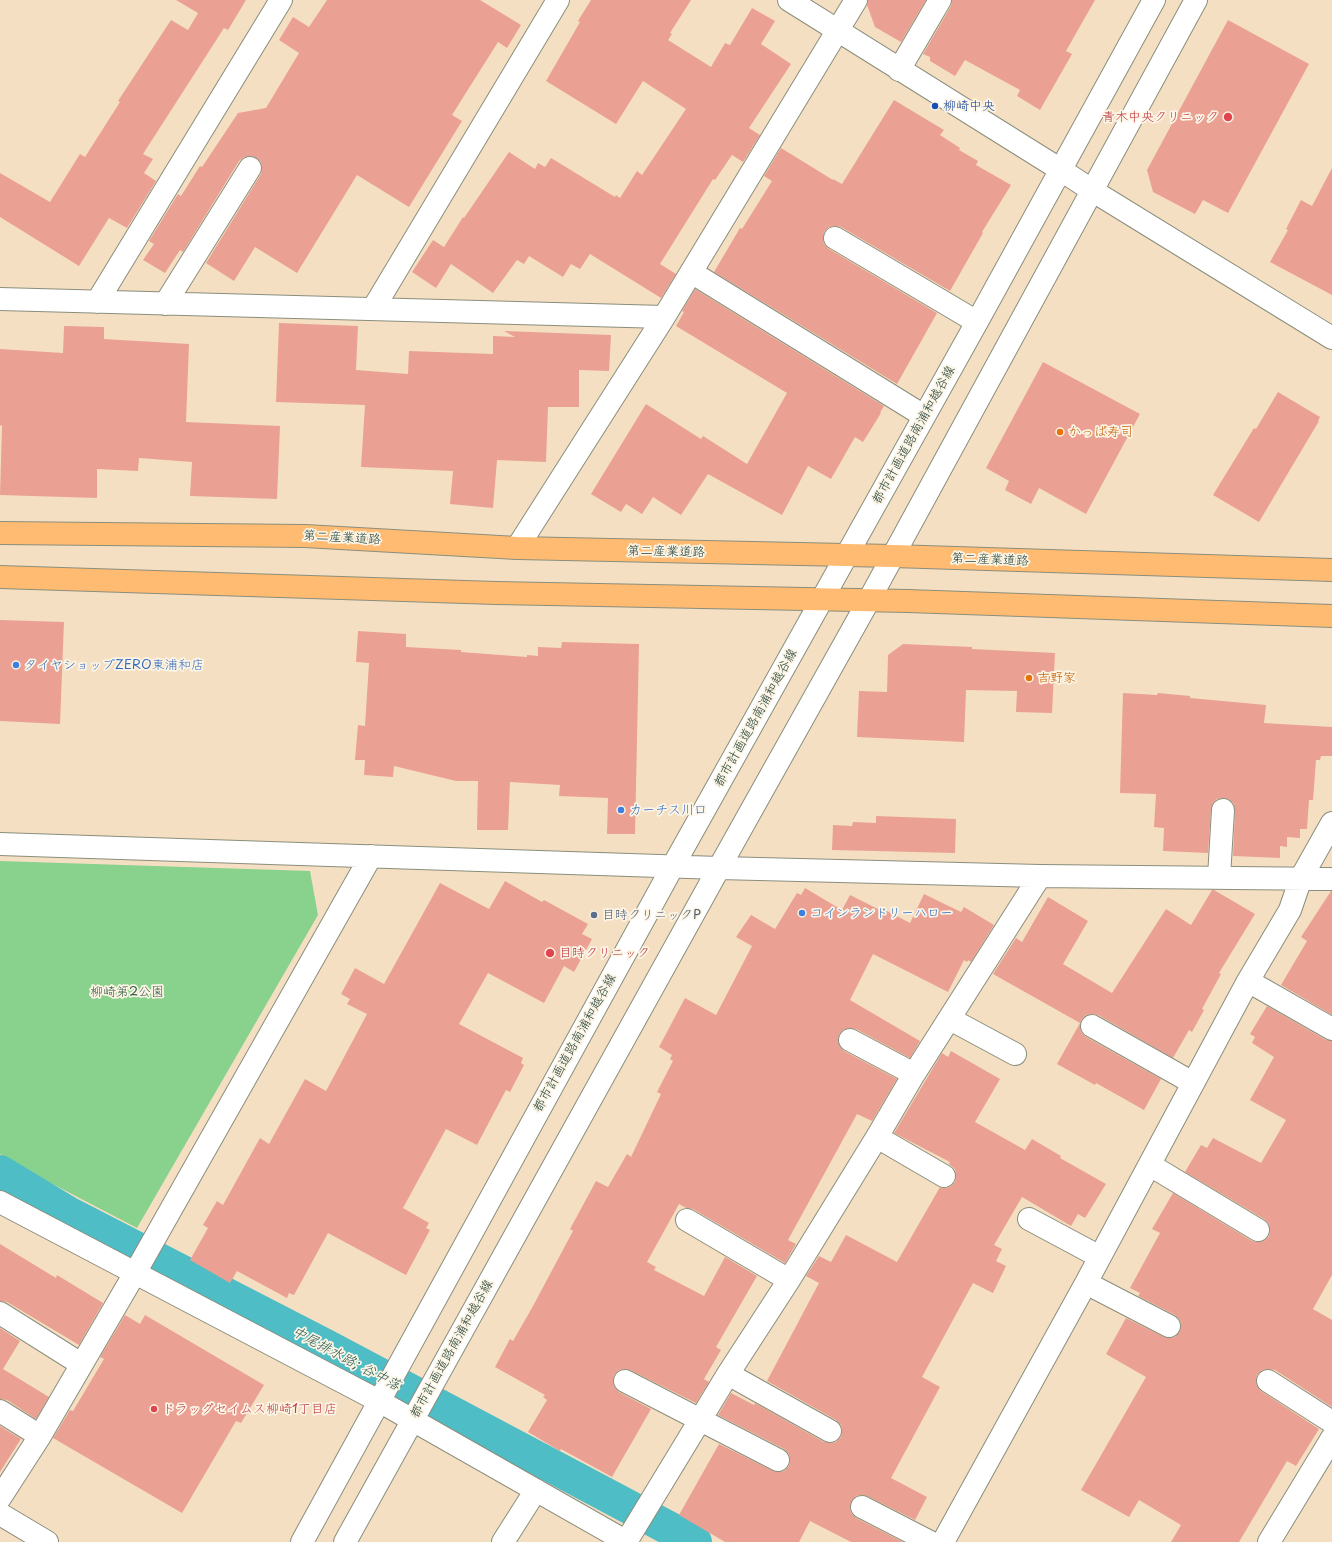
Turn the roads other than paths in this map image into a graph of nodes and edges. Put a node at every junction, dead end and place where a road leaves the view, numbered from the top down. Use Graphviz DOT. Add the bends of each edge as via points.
graph roads {
  1 [pos="281,0"];
  2 [pos="558,0"];
  3 [pos="789,0"];
  4 [pos="856,0"];
  5 [pos="940,0"];
  6 [pos="1154,0"];
  7 [pos="1196,0"];
  8 [pos="838,31"];
  9 [pos="899,70"];
  10 [pos="250,168"];
  11 [pos="1061,170"];
  12 [pos="1093,191"];
  13 [pos="835,238"];
  14 [pos="691,272"];
  15 [pos="0,299"];
  16 [pos="97,302"];
  17 [pos="165,304"];
  18 [pos="373,310"];
  19 [pos="664,317"];
  20 [pos="977,322"];
  21 [pos="1332,338"];
  22 [pos="924,416"];
  23 [pos="0,533"];
  24 [pos="517,548"];
  25 [pos="846,555"];
  26 [pos="893,556"];
  27 [pos="1332,570"];
  28 [pos="0,577"];
  29 [pos="822,599"];
  30 [pos="869,600"];
  31 [pos="1332,616"];
  32 [pos="1222,810"];
  33 [pos="1332,823"];
  34 [pos="0,844"];
  35 [pos="371,856"];
  36 [pos="673,866"];
  37 [pos="719,868"];
  38 [pos="1040,876"];
  39 [pos="1219,877"];
  40 [pos="1301,878"];
  41 [pos="1332,879"];
  42 [pos="1248,981"];
  43 [pos="950,1018"];
  44 [pos="1092,1026"];
  45 [pos="1332,1029"];
  46 [pos="850,1040"];
  47 [pos="1015,1054"];
  48 [pos="914,1074"];
  49 [pos="1193,1083"];
  50 [pos="877,1137"];
  51 [pos="1150,1165"];
  52 [pos="944,1176"];
  53 [pos="0,1202"];
  54 [pos="1029,1219"];
  55 [pos="687,1220"];
  56 [pos="1258,1230"];
  57 [pos="1100,1257"];
  58 [pos="139,1265"];
  59 [pos="789,1280"];
  60 [pos="1086,1283"];
  61 [pos="0,1314"];
  62 [pos="1169,1326"];
  63 [pos="81,1364"];
  64 [pos="728,1374"];
  65 [pos="1268,1381"];
  66 [pos="625,1382"];
  67 [pos="382,1397"];
  68 [pos="0,1411"];
  69 [pos="415,1415"];
  70 [pos="700,1420"];
  71 [pos="1332,1422"];
  72 [pos="830,1431"];
  73 [pos="40,1436"];
  74 [pos="1332,1438"];
  75 [pos="778,1460"];
  76 [pos="536,1490"];
  77 [pos="0,1498"];
  78 [pos="862,1507"];
  79 [pos="0,1514"];
  80 [pos="629,1538"];
  81 [pos="47,1542"];
  82 [pos="302,1542"];
  83 [pos="345,1542"];
  84 [pos="503,1542"];
  85 [pos="930,1542"];
  86 [pos="942,1542"];
  87 [pos="1269,1542"];
  1 -- 16 [label="street"];
  2 -- 18 [label="street"];
  3 -- 8 [label="street"];
  4 -- 8 [label="street"];
  5 -- 9 [label="street"];
  6 -- 11 [label="street, 都市計画道路南浦和越谷線"];
  7 -- 12 [label="street, 都市計画道路南浦和越谷線"];
  8 -- 9 [label="street"];
  8 -- 14 [label="street"];
  9 -- 11 [label="street"];
  10 -- 17 [label="street"];
  11 -- 12 [label="street"];
  11 -- 20 [label="street, 都市計画道路南浦和越谷線"];
  12 -- 21 [label="street"];
  12 -- 26 [label="street, 都市計画道路南浦和越谷線"];
  13 -- 20 [label="street"];
  14 -- 19 [label="street"];
  14 -- 22 [label="street"];
  15 -- 16 [label="street"];
  16 -- 17 [label="street"];
  17 -- 18 [label="street"];
  18 -- 19 [label="street"];
  19 -- 24 [label="street"];
  20 -- 22 [label="street, 都市計画道路南浦和越谷線"];
  22 -- 25 [label="street, 都市計画道路南浦和越谷線"];
  23 -- 24 [label="main road, 第二産業道路" via="305,536"];
  24 -- 25 [label="main road, 第二産業道路"];
  25 -- 26 [label="main road, 第二産業道路"];
  25 -- 29 [label="street, 都市計画道路南浦和越谷線"];
  26 -- 27 [label="main road, 第二産業道路"];
  26 -- 30 [label="street, 都市計画道路南浦和越谷線"];
  28 -- 29 [label="main road"];
  29 -- 30 [label="main road"];
  29 -- 36 [label="street, 都市計画道路南浦和越谷線"];
  30 -- 31 [label="main road"];
  30 -- 37 [label="street, 都市計画道路南浦和越谷線"];
  32 -- 39 [label="street"];
  33 -- 40 [label="street"];
  34 -- 35 [label="street"];
  35 -- 36 [label="street"];
  35 -- 58 [label="street"];
  36 -- 37 [label="street"];
  36 -- 67 [label="street, 都市計画道路南浦和越谷線"];
  37 -- 38 [label="street"];
  37 -- 69 [label="street, 都市計画道路南浦和越谷線"];
  38 -- 39 [label="street"];
  38 -- 43 [label="street"];
  39 -- 40 [label="street"];
  40 -- 41 [label="street"];
  40 -- 42 [label="street" via="1290,910"];
  42 -- 45 [label="street"];
  42 -- 49 [label="street"];
  43 -- 47 [label="street"];
  43 -- 48 [label="street"];
  44 -- 49 [label="street"];
  46 -- 48 [label="street"];
  48 -- 50 [label="street"];
  49 -- 51 [label="street"];
  50 -- 52 [label="street"];
  50 -- 59 [label="street"];
  51 -- 56 [label="street"];
  51 -- 57 [label="street"];
  53 -- 58 [label="street"];
  54 -- 57 [label="street"];
  55 -- 59 [label="street"];
  57 -- 60 [label="street"];
  58 -- 63 [label="street"];
  58 -- 67 [label="street"];
  59 -- 64 [label="street"];
  60 -- 62 [label="street"];
  60 -- 86 [label="street"];
  61 -- 63 [label="street"];
  63 -- 73 [label="street"];
  64 -- 70 [label="street"];
  64 -- 72 [label="street"];
  65 -- 71 [label="street"];
  66 -- 70 [label="street"];
  67 -- 69 [label="street"];
  67 -- 82 [label="street, 都市計画道路南浦和越谷線"];
  68 -- 73 [label="street"];
  69 -- 76 [label="street"];
  69 -- 83 [label="street, 都市計画道路南浦和越谷線"];
  70 -- 75 [label="street"];
  70 -- 80 [label="street"];
  73 -- 77 [label="street"];
  74 -- 87 [label="street"];
  76 -- 80 [label="street"];
  76 -- 84 [label="street"];
  78 -- 85 [label="street"];
  79 -- 81 [label="street"];
}
